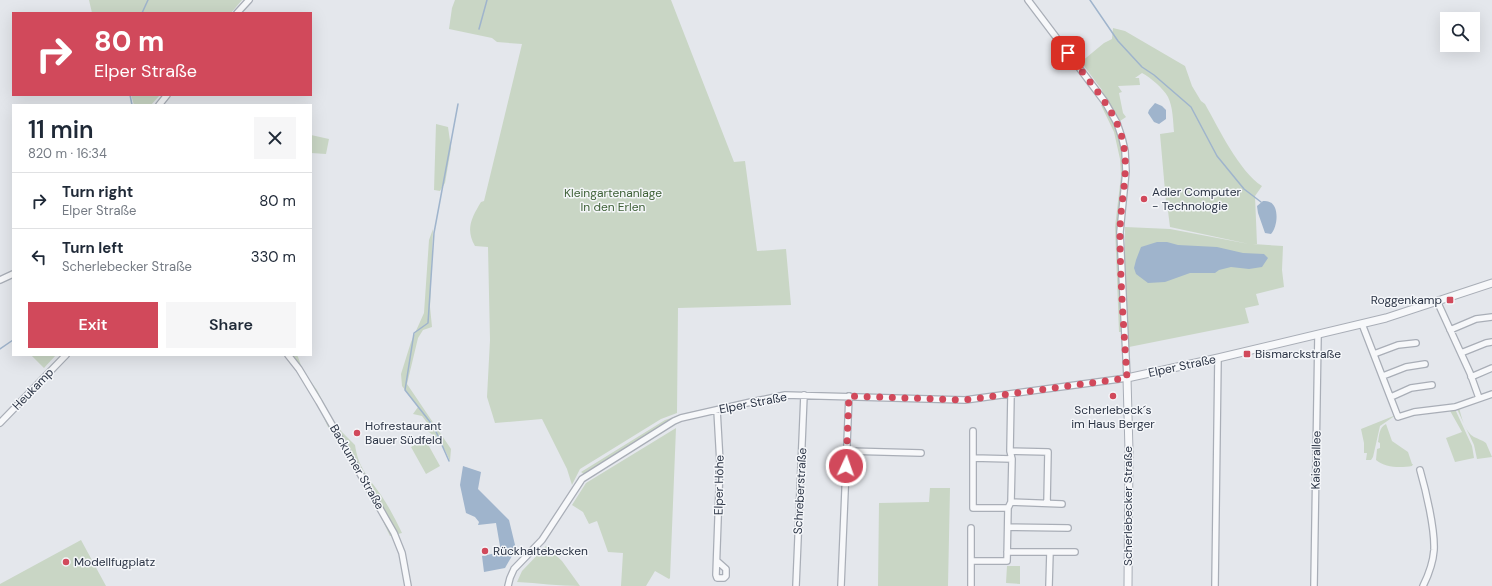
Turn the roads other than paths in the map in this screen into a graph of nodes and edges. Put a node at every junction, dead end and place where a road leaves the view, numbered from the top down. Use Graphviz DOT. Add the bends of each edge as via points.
graph roads {
  1 [pos="250,0"];
  2 [pos="1028,0"];
  3 [pos="238,12"];
  4 [pos="166,96"];
  5 [pos="160,104"];
  6 [pos="12,274"];
  7 [pos="0,280"];
  8 [pos="1492,283"];
  9 [pos="1437,301"];
  10 [pos="1492,317"];
  11 [pos="1362,324"];
  12 [pos="1450,330"];
  13 [pos="1318,335"];
  14 [pos="1492,342"];
  15 [pos="1416,343"];
  16 [pos="1461,353"];
  17 [pos="1374,354"];
  18 [pos="65,356"];
  19 [pos="289,356"];
  20 [pos="1218,358"];
  21 [pos="1425,364"];
  22 [pos="1492,368"];
  23 [pos="1383,376"];
  24 [pos="1471,377"];
  25 [pos="1127,378"];
  26 [pos="1432,385"];
  27 [pos="1011,394"];
  28 [pos="1492,394"];
  29 [pos="804,395"];
  30 [pos="849,396"];
  31 [pos="1391,397"];
  32 [pos="1479,398"];
  33 [pos="716,410"];
  34 [pos="0,423"];
  35 [pos="973,431"];
  36 [pos="847,451"];
  37 [pos="1010,451"];
  38 [pos="921,453"];
  39 [pos="973,458"];
  40 [pos="1012,459"];
  41 [pos="1420,470"];
  42 [pos="1011,502"];
  43 [pos="1046,503"];
  44 [pos="1062,504"];
  45 [pos="1008,508"];
  46 [pos="1008,527"];
  47 [pos="971,528"];
  48 [pos="1068,528"];
  49 [pos="1007,552"];
  50 [pos="1050,552"];
  51 [pos="1075,552"];
  52 [pos="716,561"];
  53 [pos="971,561"];
  54 [pos="408,586"];
  55 [pos="508,586"];
  56 [pos="796,586"];
  57 [pos="841,586"];
  58 [pos="971,586"];
  59 [pos="1049,586"];
  60 [pos="1128,586"];
  61 [pos="1215,586"];
  62 [pos="1314,586"];
  63 [pos="1423,586"];
  1 -- 3 [label="street"];
  2 -- 25 [label="street, Scherlebecker Straße" via="1105,102 1122,138 1126,171 1120,232"];
  4 -- 5 [label="street"];
  6 -- 7 [label="street"];
  8 -- 9 [label="street, Elper Straße"];
  9 -- 11 [label="street, Elper Straße"];
  9 -- 12 [label="street"];
  10 -- 12 [label="street" via="1476,319"];
  11 -- 13 [label="street, Elper Straße"];
  11 -- 17 [label="street"];
  12 -- 16 [label="street"];
  13 -- 20 [label="street, Elper Straße"];
  13 -- 62 [label="street, Kaiserallee"];
  14 -- 16 [label="street"];
  15 -- 17 [label="street" via="1398,345"];
  16 -- 24 [label="street"];
  17 -- 23 [label="street"];
  18 -- 34 [label="street, Heukamp"];
  19 -- 54 [label="street, Backumer Straße" via="323,409 394,533 402,553"];
  20 -- 25 [label="street, Elper Straße"];
  20 -- 61 [label="street"];
  21 -- 23 [label="street" via="1406,367"];
  22 -- 24 [label="street"];
  23 -- 31 [label="street"];
  24 -- 32 [label="street"];
  25 -- 27 [label="street, Elper Straße"];
  25 -- 60 [label="street, Scherlebecker Straße"];
  26 -- 31 [label="street" via="1411,388"];
  27 -- 30 [label="street, Elper Straße" via="965,400"];
  27 -- 37 [label="street"];
  28 -- 32 [label="street"];
  29 -- 30 [label="street, Elper Straße"];
  29 -- 33 [label="street, Elper Straße" via="784,395"];
  29 -- 56 [label="street, Schreberstraße"];
  30 -- 36 [label="street"];
  31 -- 32 [label="street" via="1398,417 1414,412 1455,407"];
  33 -- 52 [label="street, Elper Höhe" via="720,463"];
  33 -- 55 [label="street, Elper Straße" via="674,421 582,479 542,540 514,569"];
  35 -- 39 [label="street"];
  36 -- 38 [label="street"];
  36 -- 57 [label="street"];
  37 -- 40 [label="street"];
  37 -- 43 [label="street" via="1048,452"];
  39 -- 40 [label="street"];
  39 -- 45 [label="street" via="973,508"];
  40 -- 42 [label="street"];
  41 -- 63 [label="street" via="1434,549 1430,571"];
  42 -- 43 [label="street"];
  42 -- 45 [label="street"];
  43 -- 44 [label="street"];
  45 -- 46 [label="street"];
  46 -- 48 [label="street"];
  46 -- 49 [label="street"];
  47 -- 53 [label="street"];
  49 -- 50 [label="street"];
  49 -- 53 [label="street" via="1007,561"];
  50 -- 51 [label="street"];
  50 -- 59 [label="street"];
  53 -- 58 [label="street"];
}
